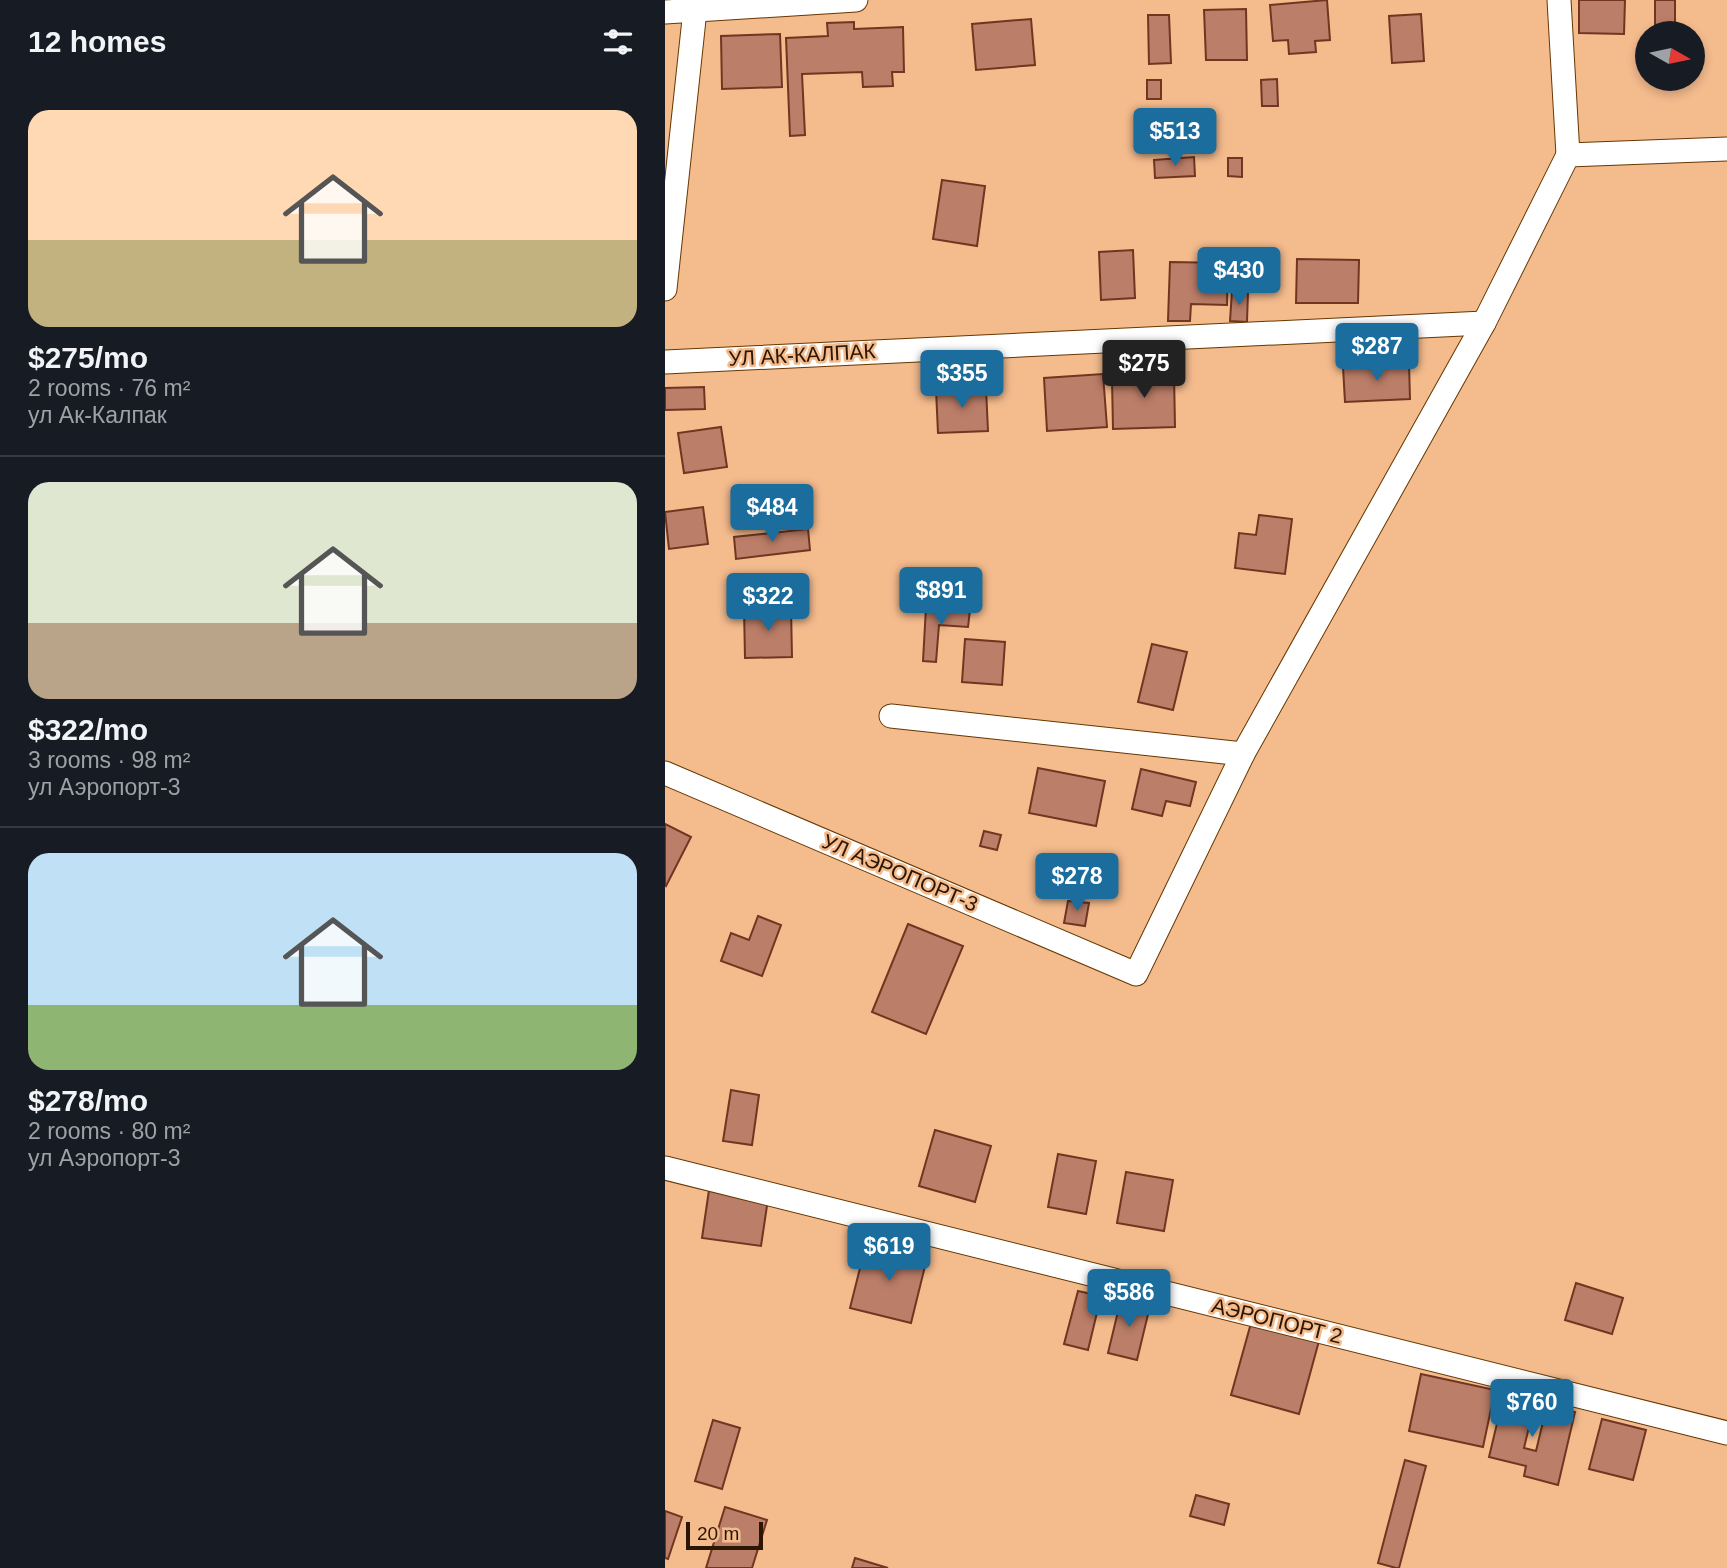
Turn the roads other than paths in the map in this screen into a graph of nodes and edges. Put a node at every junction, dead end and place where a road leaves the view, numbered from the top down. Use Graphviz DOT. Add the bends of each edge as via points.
graph roads {
  1 [pos="856,0"];
  2 [pos="1559,0"];
  3 [pos="695,10"];
  4 [pos="665,12"];
  5 [pos="1727,149"];
  6 [pos="1568,155"];
  7 [pos="665,289"];
  8 [pos="1484,323"];
  9 [pos="665,362"];
  10 [pos="891,716"];
  11 [pos="1243,754"];
  12 [pos="665,773"];
  13 [pos="665,1168"];
  14 [pos="1727,1433"];
  1 -- 3 [label="street"];
  2 -- 6 [label="street"];
  3 -- 4 [label="street"];
  3 -- 7 [label="street"];
  5 -- 6 [label="street"];
  6 -- 8 [label="street"];
  8 -- 9 [label="street, УЛ АК-КАЛПАК"];
  8 -- 11 [label="street"];
  10 -- 11 [label="street"];
  11 -- 12 [label="street, УЛ АЭРОПОРТ-3" via="1136,974"];
  13 -- 14 [label="street, АЭРОПОРТ 2"];
}
